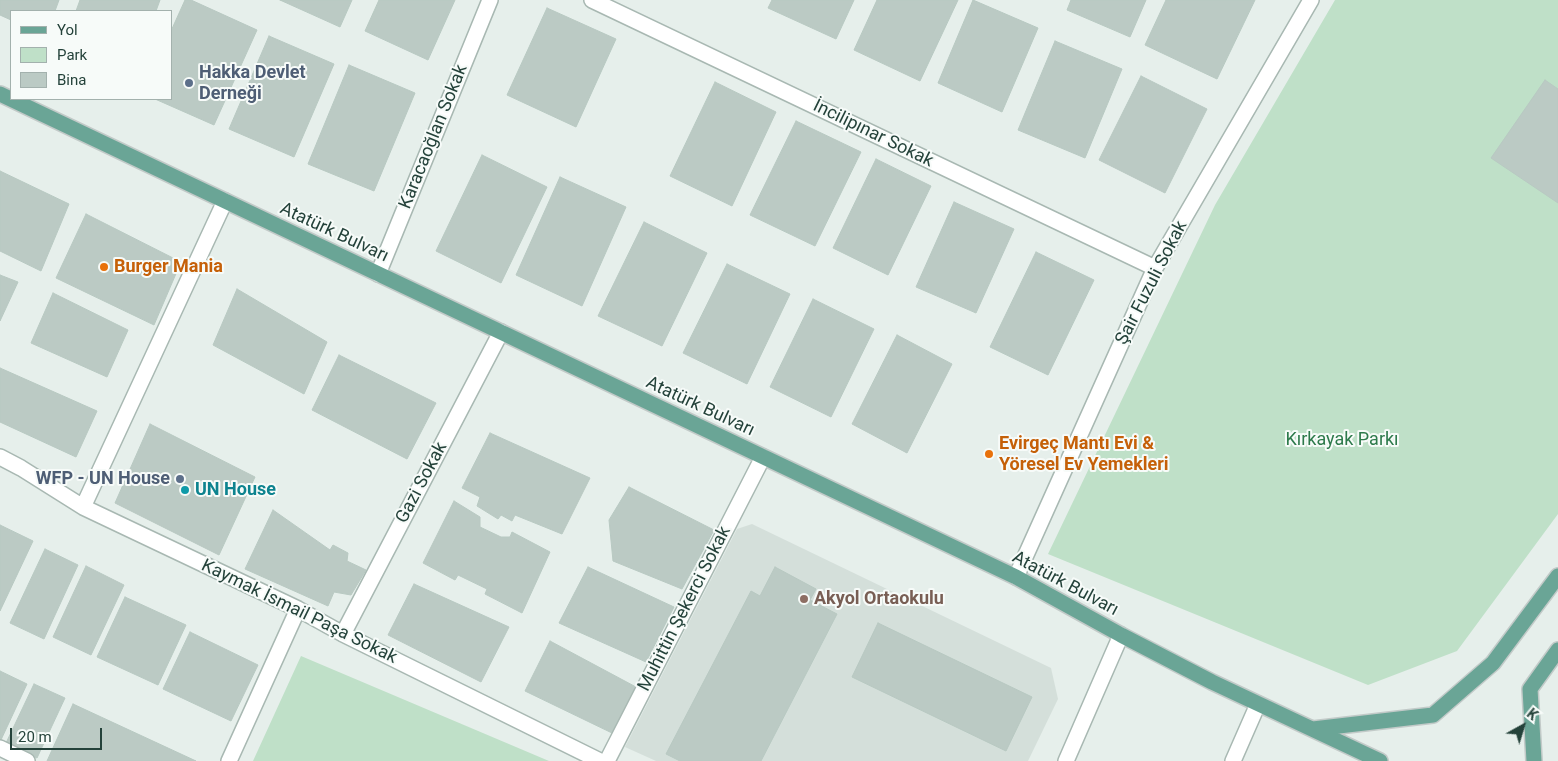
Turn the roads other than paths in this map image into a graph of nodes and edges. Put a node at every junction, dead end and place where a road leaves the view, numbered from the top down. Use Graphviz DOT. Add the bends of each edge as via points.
graph roads {
  1 [pos="490,0"];
  2 [pos="592,0"];
  3 [pos="1311,0"];
  4 [pos="13,100"];
  5 [pos="224,201"];
  6 [pos="1154,268"];
  7 [pos="378,274"];
  8 [pos="501,332"];
  9 [pos="0,457"];
  10 [pos="763,457"];
  11 [pos="83,507"];
  12 [pos="1558,576"];
  13 [pos="1016,577"];
  14 [pos="298,609"];
  15 [pos="343,634"];
  16 [pos="1121,636"];
  17 [pos="1558,650"];
  18 [pos="1258,704"];
  19 [pos="1313,729"];
  20 [pos="0,748"];
  21 [pos="27,761"];
  22 [pos="229,761"];
  23 [pos="600,761"];
  24 [pos="607,761"];
  25 [pos="1066,761"];
  26 [pos="1233,761"];
  27 [pos="1380,761"];
  28 [pos="1534,761"];
  1 -- 7 [label="street, Karacaoğlan Sokak"];
  2 -- 6 [label="street, İncilipınar Sokak"];
  3 -- 6 [label="street, Şair Fuzuli Sokak"];
  4 -- 5 [label="main road, Atatürk Bulvarı"];
  5 -- 7 [label="main road, Atatürk Bulvarı"];
  5 -- 11 [label="street"];
  6 -- 13 [label="street, Şair Fuzuli Sokak"];
  7 -- 8 [label="main road, Atatürk Bulvarı"];
  8 -- 10 [label="main road, Atatürk Bulvarı"];
  8 -- 15 [label="street, Gazi Sokak"];
  9 -- 11 [label="street, Kaymak İsmail Paşa Sokak"];
  10 -- 13 [label="main road, Atatürk Bulvarı"];
  10 -- 24 [label="street, Muhittin Şekerci Sokak"];
  11 -- 14 [label="street, Kaymak İsmail Paşa Sokak"];
  12 -- 19 [label="main road" via="1493,663 1433,715"];
  13 -- 16 [label="main road, Atatürk Bulvarı"];
  14 -- 15 [label="street, Kaymak İsmail Paşa Sokak"];
  14 -- 22 [label="street"];
  15 -- 23 [label="street, Kaymak İsmail Paşa Sokak"];
  16 -- 18 [label="main road, Atatürk Bulvarı"];
  16 -- 25 [label="street"];
  17 -- 28 [label="main road" via="1530,690"];
  18 -- 19 [label="main road, Atatürk Bulvarı"];
  18 -- 26 [label="street"];
  19 -- 27 [label="main road, Atatürk Bulvarı"];
  20 -- 21 [label="street"];
}
